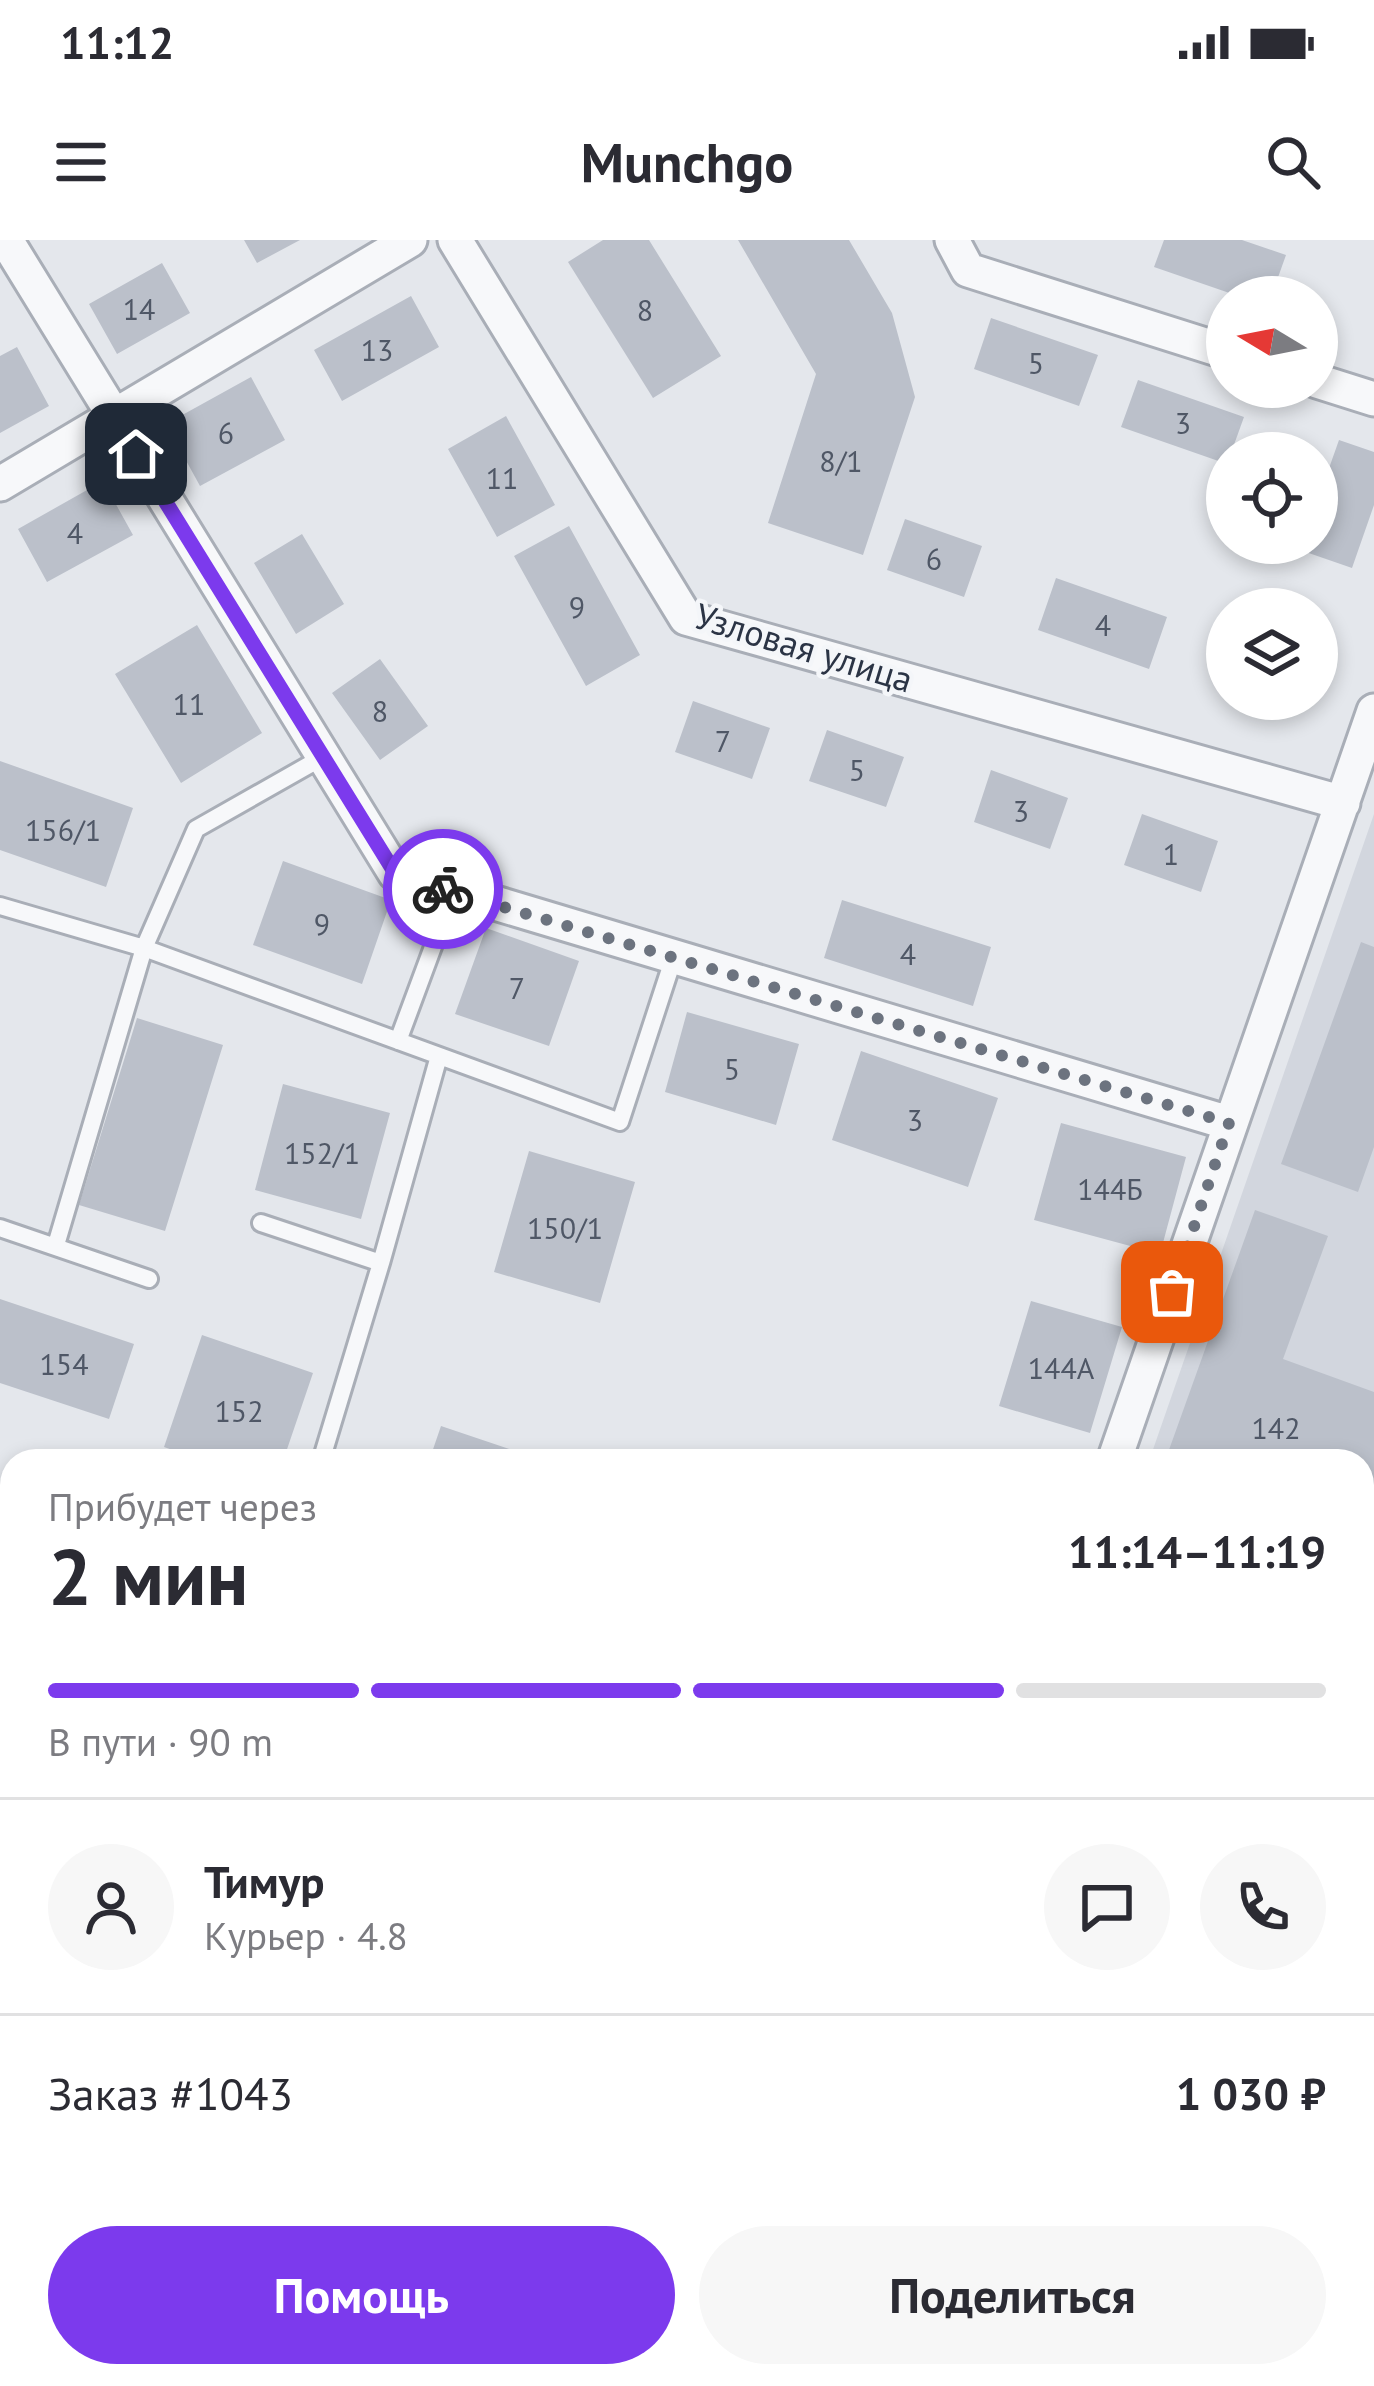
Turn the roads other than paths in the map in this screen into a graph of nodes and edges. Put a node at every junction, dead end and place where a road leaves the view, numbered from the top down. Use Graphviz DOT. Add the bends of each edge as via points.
graph roads {
  1 [pos="6,240"];
  2 [pos="410,240"];
  3 [pos="455,240"];
  4 [pos="952,240"];
  5 [pos="1206,345"];
  6 [pos="1338,388"];
  7 [pos="1374,399"];
  8 [pos="113,416"];
  9 [pos="0,484"];
  10 [pos="1374,711"];
  11 [pos="323,758"];
  12 [pos="1343,802"];
  13 [pos="454,893"];
  14 [pos="0,906"];
  15 [pos="144,948"];
  16 [pos="674,957"];
  17 [pos="398,1041"];
  18 [pos="440,1056"];
  19 [pos="1229,1123"];
  20 [pos="261,1223"];
  21 [pos="0,1228"];
  22 [pos="56,1245"];
  23 [pos="381,1263"];
  24 [pos="149,1279"];
  25 [pos="325,1449"];
  26 [pos="1118,1449"];
  1 -- 8 [label="street"];
  2 -- 8 [label="street"];
  3 -- 12 [label="street, Узловая улица" via="686,618"];
  4 -- 5 [label="street" via="968,270"];
  6 -- 7 [label="street"];
  8 -- 9 [label="street"];
  8 -- 11 [label="street"];
  10 -- 12 [label="street"];
  11 -- 13 [label="street" via="395,873"];
  11 -- 15 [label="lane" via="196,829"];
  12 -- 19 [label="street"];
  13 -- 16 [label="street"];
  13 -- 17 [label="lane"];
  14 -- 15 [label="lane"];
  15 -- 17 [label="lane"];
  15 -- 22 [label="lane"];
  16 -- 18 [label="lane" via="620,1122"];
  16 -- 19 [label="street"];
  17 -- 18 [label="lane"];
  18 -- 23 [label="lane"];
  19 -- 26 [label="street"];
  20 -- 23 [label="lane"];
  21 -- 22 [label="lane"];
  22 -- 24 [label="lane"];
  23 -- 25 [label="lane"];
}
